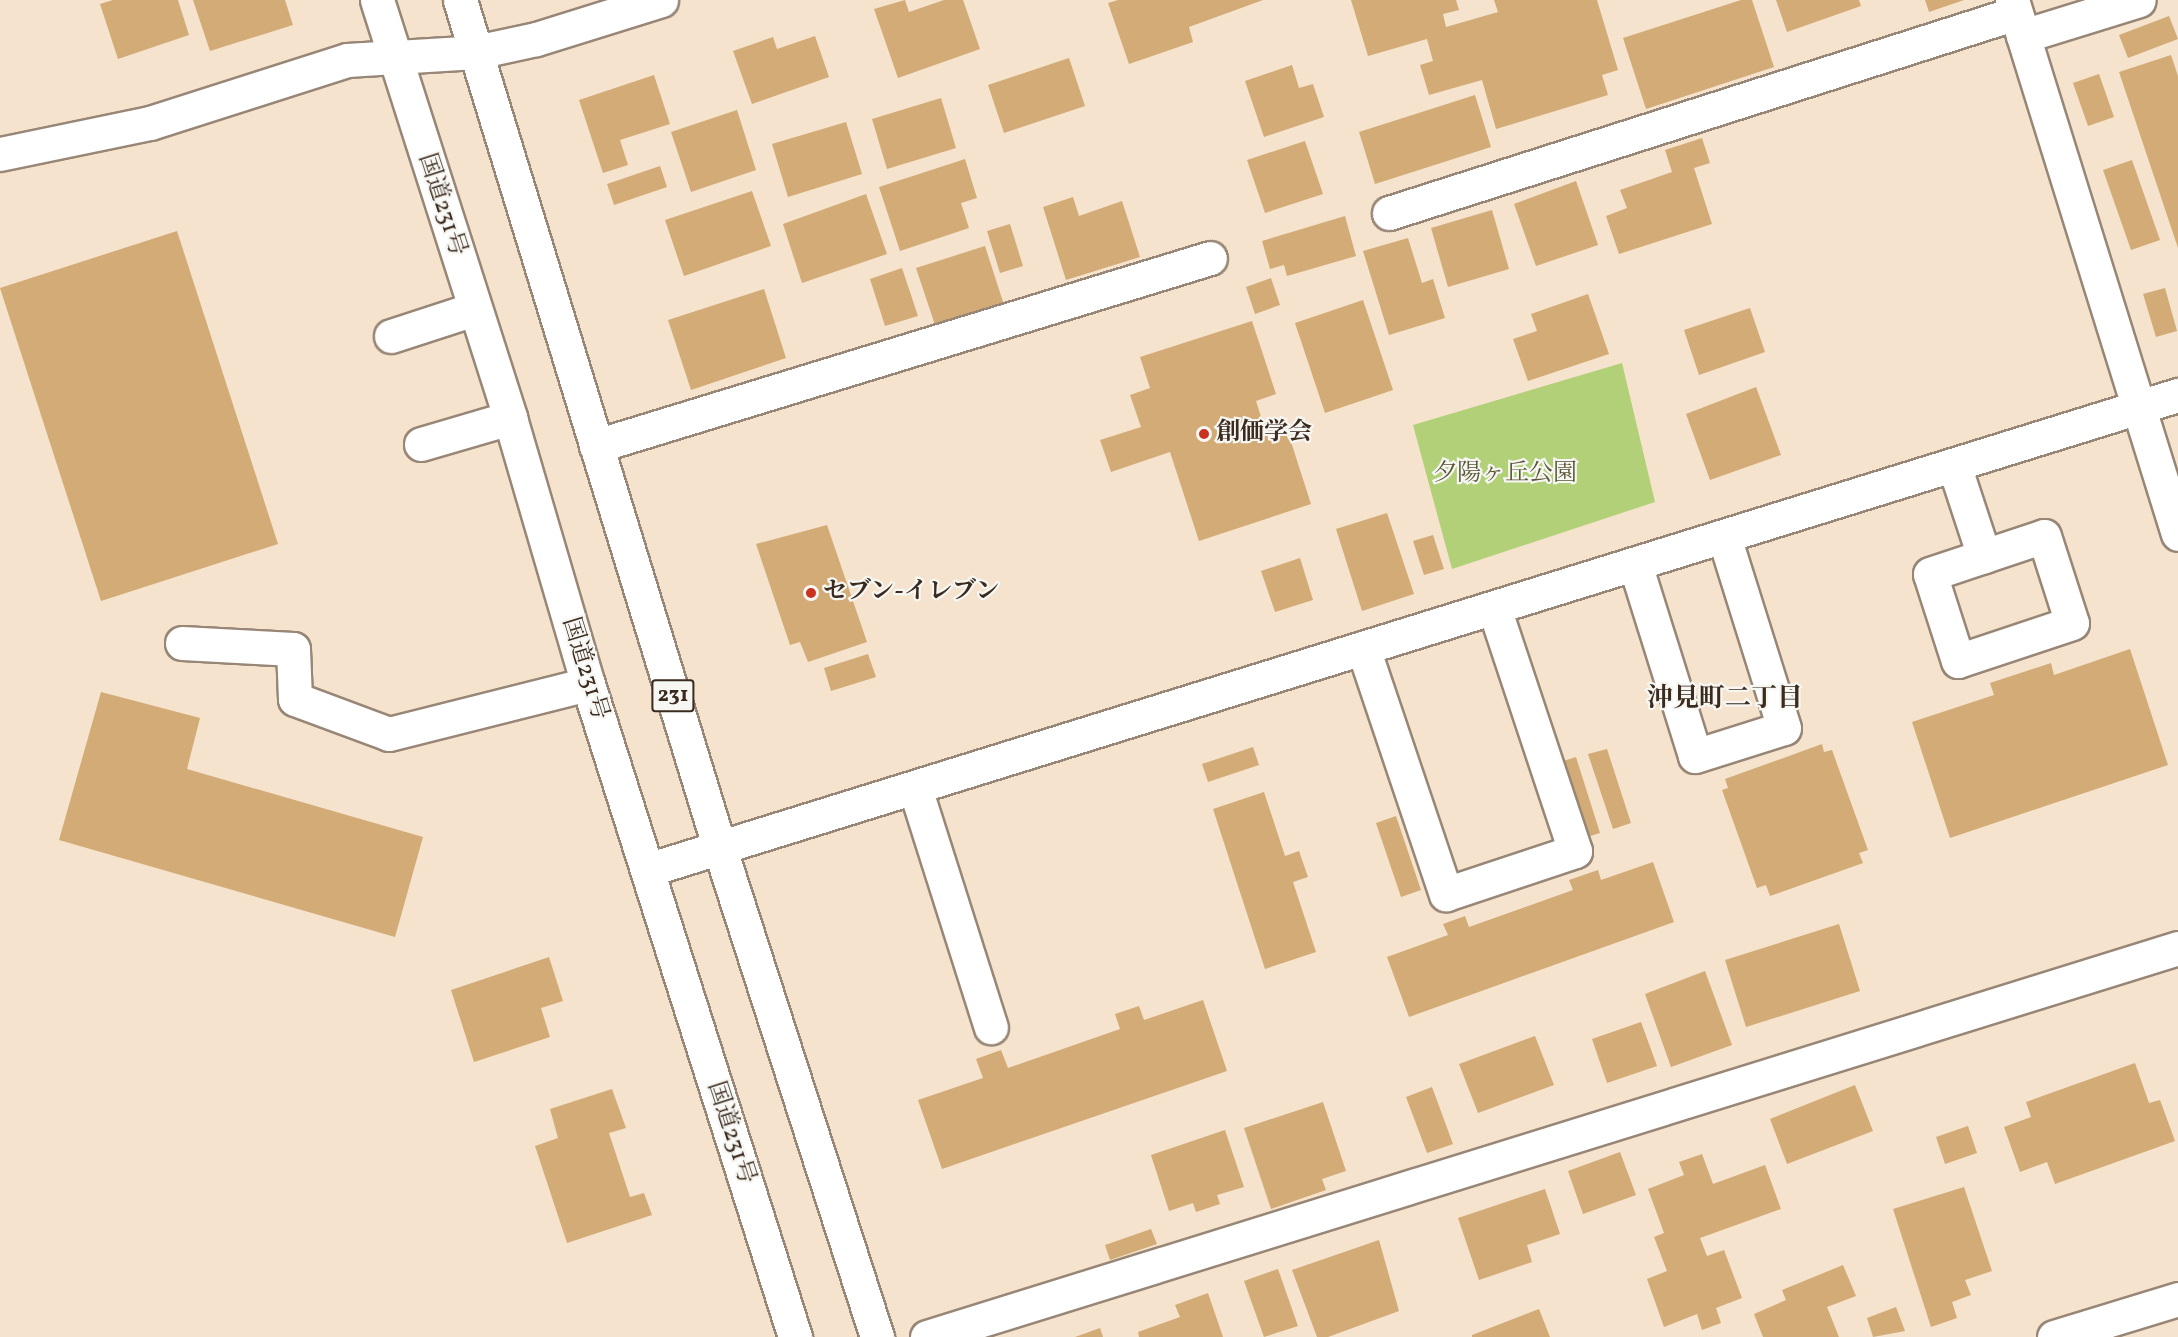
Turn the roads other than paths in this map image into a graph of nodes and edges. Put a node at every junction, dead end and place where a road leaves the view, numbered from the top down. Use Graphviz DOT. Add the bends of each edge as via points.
graph roads {
  1 [pos="378,0"];
  2 [pos="460,0"];
  3 [pos="661,0"];
  4 [pos="2139,0"];
  5 [pos="2017,17"];
  6 [pos="476,52"];
  7 [pos="395,58"];
  8 [pos="0,154"];
  9 [pos="1389,213"];
  10 [pos="1210,258"];
  11 [pos="474,309"];
  12 [pos="391,336"];
  13 [pos="2178,395"];
  14 [pos="2138,408"];
  15 [pos="510,418"];
  16 [pos="421,444"];
  17 [pos="596,446"];
  18 [pos="1954,465"];
  19 [pos="2178,534"];
  20 [pos="1724,537"];
  21 [pos="1984,556"];
  22 [pos="1635,564"];
  23 [pos="1494,608"];
  24 [pos="182,643"];
  25 [pos="1364,648"];
  26 [pos="588,684"];
  27 [pos="915,788"];
  28 [pos="719,846"];
  29 [pos="647,870"];
  30 [pos="2178,948"];
  31 [pos="991,1027"];
  32 [pos="2178,1299"];
  33 [pos="795,1337"];
  34 [pos="877,1337"];
  35 [pos="927,1337"];
  36 [pos="2054,1337"];
  1 -- 7 [label="main road, 国道231号"];
  2 -- 6 [label="main road, 231"];
  3 -- 6 [label="main road" via="536,39"];
  4 -- 5 [label="main road"];
  5 -- 9 [label="main road"];
  5 -- 14 [label="main road"];
  6 -- 7 [label="main road"];
  6 -- 17 [label="main road, 231"];
  7 -- 8 [label="main road" via="347,60 150,123"];
  7 -- 11 [label="main road, 国道231号"];
  10 -- 17 [label="main road"];
  11 -- 12 [label="main road"];
  11 -- 15 [label="main road, 国道231号"];
  13 -- 14 [label="main road"];
  14 -- 18 [label="main road"];
  14 -- 19 [label="main road"];
  15 -- 16 [label="main road"];
  15 -- 26 [label="main road, 国道231号"];
  17 -- 28 [label="main road, 231"];
  18 -- 20 [label="main road"];
  18 -- 21 [label="main road"];
  20 -- 22 [label="main road"];
  20 -- 22 [label="main road" via="1784,728 1695,756"];
  21 -- 21 [label="main road" via="1930,574 1958,661 2072,623 2044,536"];
  22 -- 23 [label="main road"];
  23 -- 25 [label="main road"];
  23 -- 25 [label="main road" via="1575,851 1446,894"];
  24 -- 26 [label="main road" via="293,649 295,699 389,734"];
  25 -- 27 [label="main road"];
  26 -- 29 [label="main road, 国道231号"];
  27 -- 28 [label="main road"];
  27 -- 31 [label="main road"];
  28 -- 29 [label="main road"];
  28 -- 34 [label="main road, 231"];
  29 -- 33 [label="main road, 国道231号"];
  30 -- 35 [label="main road"];
  32 -- 36 [label="main road"];
}
